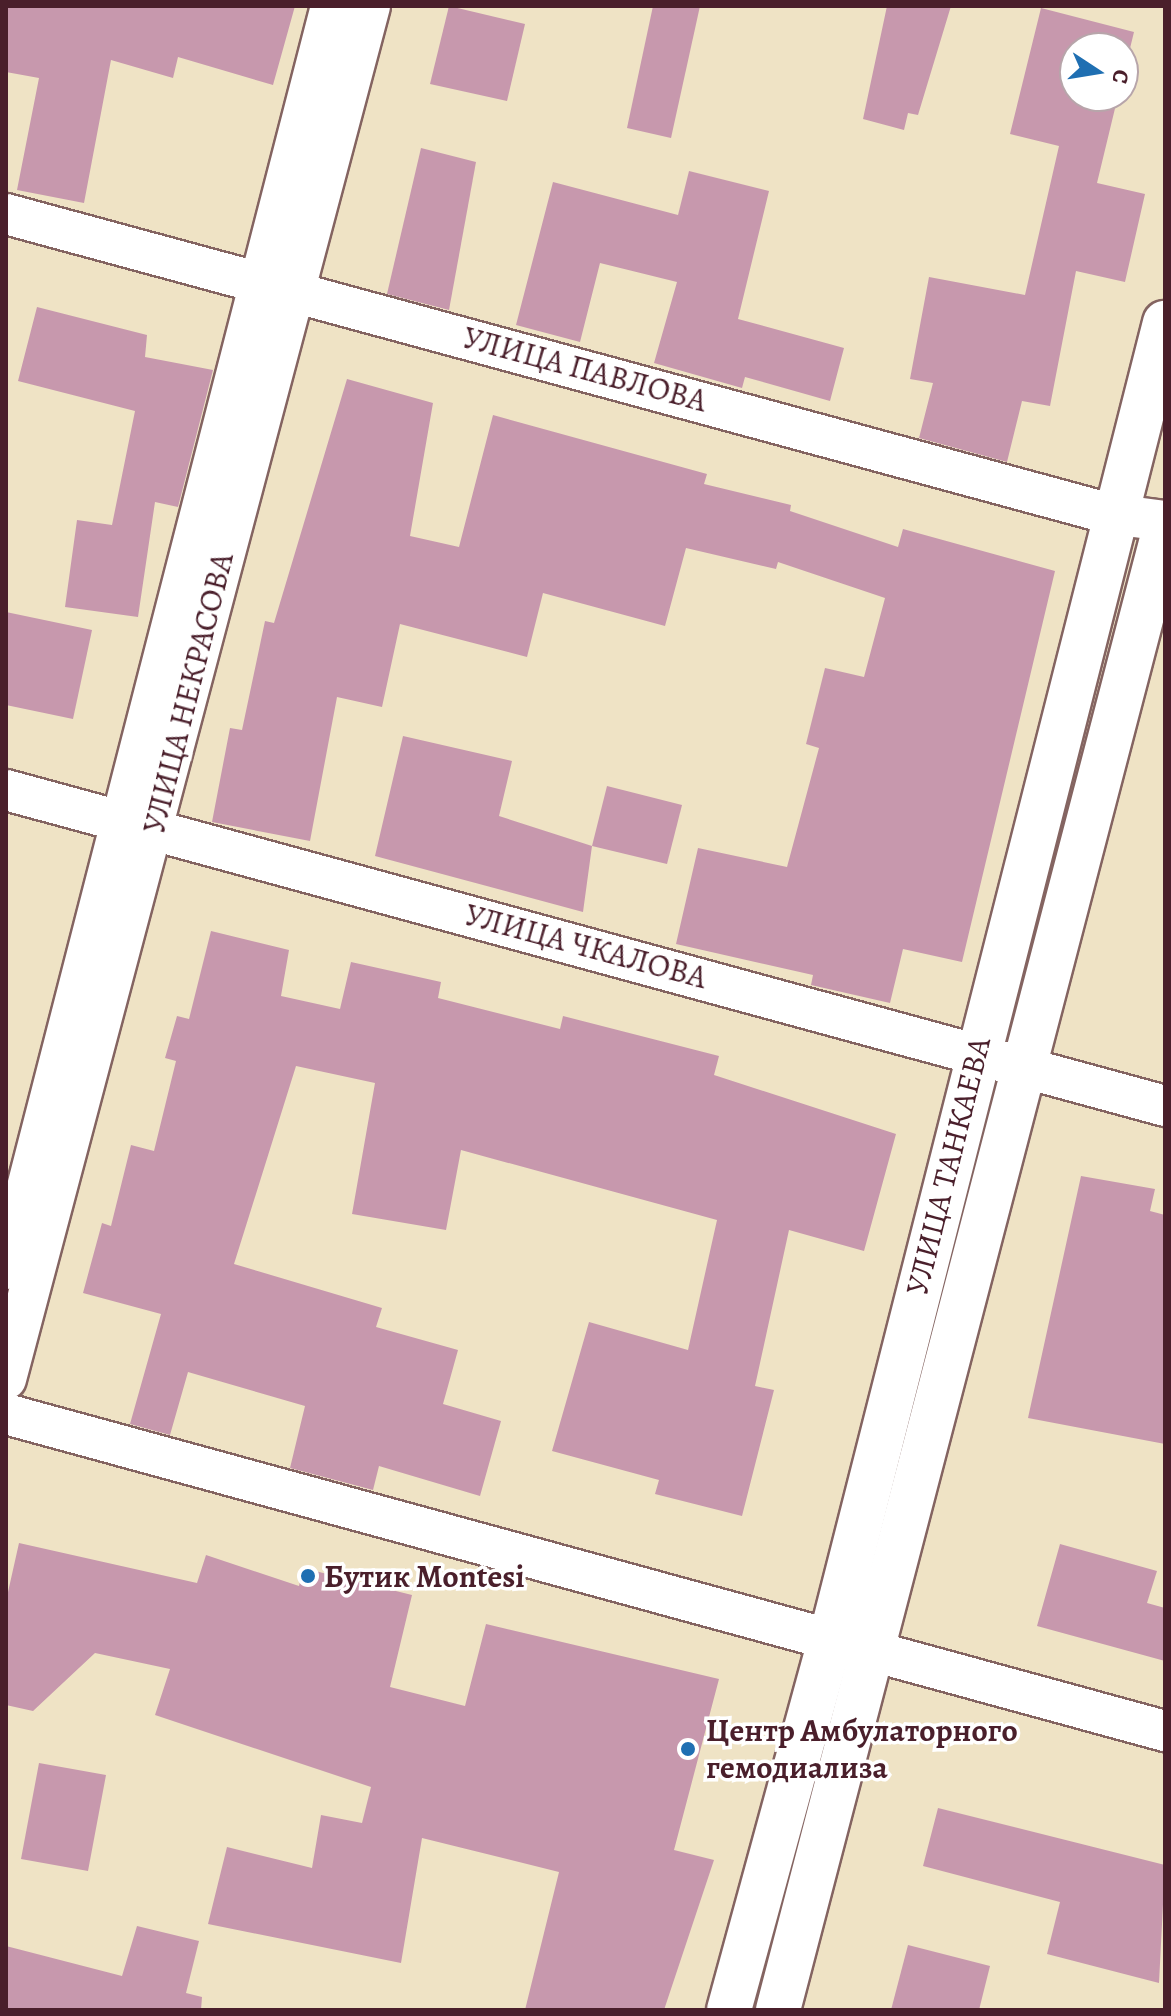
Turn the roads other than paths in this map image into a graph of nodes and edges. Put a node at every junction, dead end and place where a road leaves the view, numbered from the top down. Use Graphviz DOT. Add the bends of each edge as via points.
graph roads {
  1 [pos="331,6"];
  2 [pos="370,6"];
  3 [pos="6,214"];
  4 [pos="274,284"];
  5 [pos="1165,323"];
  6 [pos="1111,514"];
  7 [pos="1165,524"];
  8 [pos="6,790"];
  9 [pos="138,825"];
  10 [pos="976,1053"];
  11 [pos="1023,1069"];
  12 [pos="1165,1106"];
  13 [pos="6,1269"];
  14 [pos="6,1379"];
  15 [pos="6,1414"];
  16 [pos="831,1638"];
  17 [pos="876,1656"];
  18 [pos="1165,1731"];
  19 [pos="729,2010"];
  20 [pos="778,2010"];
  1 -- 4 [label="street, УЛИЦА НЕКРАСОВА"];
  2 -- 4 [label="street, УЛИЦА НЕКРАСОВА"];
  3 -- 4 [label="street, УЛИЦА ПАВЛОВА"];
  4 -- 6 [label="street, УЛИЦА ПАВЛОВА"];
  4 -- 9 [label="street, УЛИЦА НЕКРАСОВА"];
  5 -- 6 [label="main road, УЛИЦА ТАНКАЕВА"];
  6 -- 7 [label="street, УЛИЦА ПАВЛОВА"];
  6 -- 10 [label="main road, УЛИЦА ТАНКАЕВА"];
  7 -- 11 [label="main road, УЛИЦА ТАНКАЕВА"];
  8 -- 9 [label="street, УЛИЦА ЧКАЛОВА"];
  9 -- 10 [label="street, УЛИЦА ЧКАЛОВА"];
  9 -- 13 [label="street, УЛИЦА НЕКРАСОВА"];
  9 -- 14 [label="street, УЛИЦА НЕКРАСОВА"];
  10 -- 11 [label="street, УЛИЦА ЧКАЛОВА"];
  10 -- 16 [label="main road, УЛИЦА ТАНКАЕВА"];
  11 -- 12 [label="street, УЛИЦА ЧКАЛОВА"];
  11 -- 17 [label="main road, УЛИЦА ТАНКАЕВА"];
  15 -- 16 [label="street"];
  16 -- 17 [label="street"];
  16 -- 19 [label="main road, УЛИЦА ТАНКАЕВА"];
  17 -- 18 [label="street"];
  17 -- 20 [label="main road, УЛИЦА ТАНКАЕВА"];
}
